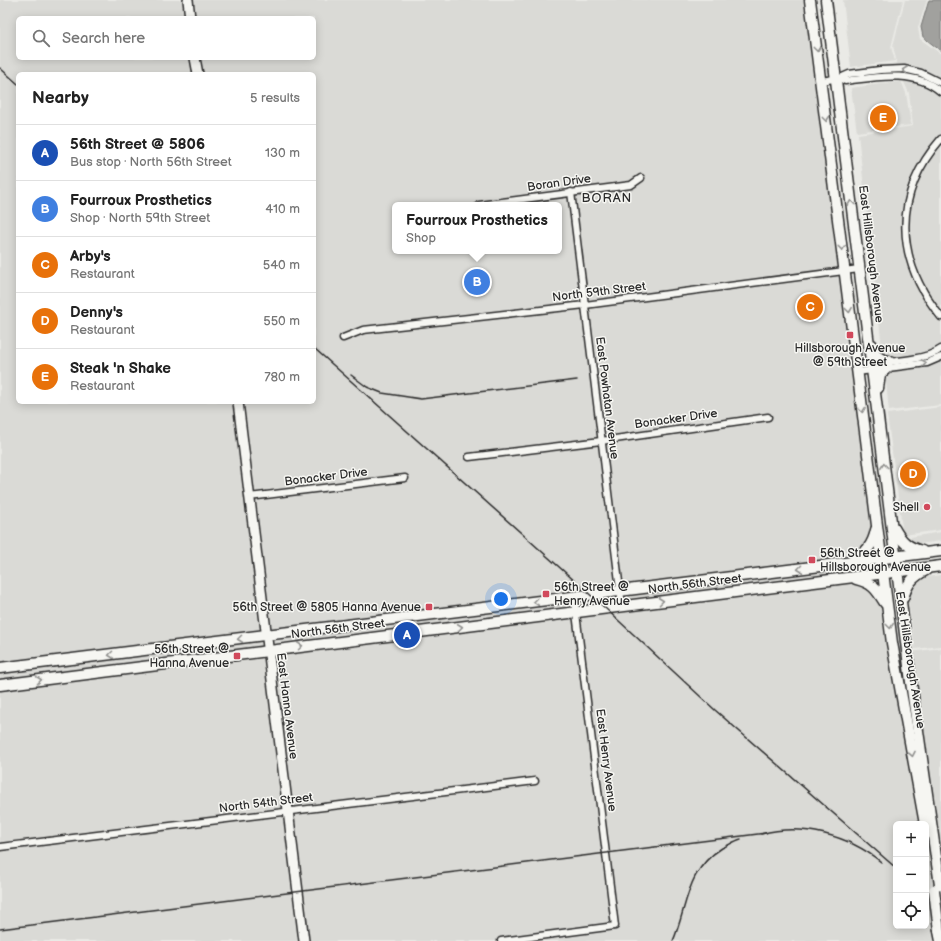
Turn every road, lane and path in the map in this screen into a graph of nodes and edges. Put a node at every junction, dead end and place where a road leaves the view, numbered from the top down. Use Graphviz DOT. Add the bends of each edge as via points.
graph roads {
  1 [pos="188,0"];
  2 [pos="810,0"];
  3 [pos="826,0"];
  4 [pos="190,16"];
  5 [pos="196,60"];
  6 [pos="198,72"];
  7 [pos="838,79"];
  8 [pos="821,81"];
  9 [pos="941,83"];
  10 [pos="941,92"];
  11 [pos="941,139"];
  12 [pos="641,178"];
  13 [pos="571,192"];
  14 [pos="500,202"];
  15 [pos="859,269"];
  16 [pos="844,271"];
  17 [pos="585,305"];
  18 [pos="941,317"];
  19 [pos="867,332"];
  20 [pos="343,338"];
  21 [pos="941,349"];
  22 [pos="941,357"];
  23 [pos="888,364"];
  24 [pos="872,366"];
  25 [pos="857,369"];
  26 [pos="238,404"];
  27 [pos="877,410"];
  28 [pos="768,417"];
  29 [pos="601,440"];
  30 [pos="469,457"];
  31 [pos="405,478"];
  32 [pos="249,497"];
  33 [pos="891,523"];
  34 [pos="876,526"];
  35 [pos="941,551"];
  36 [pos="926,553"];
  37 [pos="896,556"];
  38 [pos="880,559"];
  39 [pos="848,563"];
  40 [pos="936,567"];
  41 [pos="898,572"];
  42 [pos="883,574"];
  43 [pos="852,578"];
  44 [pos="620,592"];
  45 [pos="574,597"];
  46 [pos="902,604"];
  47 [pos="887,605"];
  48 [pos="622,606"];
  49 [pos="576,612"];
  50 [pos="420,616"];
  51 [pos="421,631"];
  52 [pos="266,635"];
  53 [pos="148,650"];
  54 [pos="268,650"];
  55 [pos="150,665"];
  56 [pos="0,668"];
  57 [pos="0,684"];
  58 [pos="535,781"];
  59 [pos="287,811"];
  60 [pos="924,821"];
  61 [pos="929,846"];
  62 [pos="0,847"];
  63 [pos="937,891"];
  64 [pos="940,936"];
  65 [pos="304,941"];
  66 [pos="501,941"];
  1 -- 4 [label="street"];
  2 -- 8 [label="main road, East Hillsborough Avenue, one-way"];
  3 -- 7 [label="main road, East Hillsborough Avenue"];
  5 -- 6 [label="street"];
  7 -- 8 [label="street"];
  9 -- 7 [label="street, one-way" via="921,73 904,69 849,74"];
  7 -- 10 [label="street" via="845,81 891,76 925,82"];
  15 -- 7 [label="main road, East Hillsborough Avenue, one-way"];
  8 -- 16 [label="main road, East Hillsborough Avenue, one-way"];
  11 -- 18 [label="street" via="921,165 915,180 906,211 904,235 908,257 917,280"];
  12 -- 13 [label="street, Boran Drive" via="631,185"];
  13 -- 14 [label="street, Boran Drive"];
  13 -- 17 [label="street, East Powhatan Avenue"];
  15 -- 16 [label="street, North 59th Street"];
  15 -- 19 [label="main road, East Hillsborough Avenue"];
  16 -- 17 [label="street, North 59th Street"];
  16 -- 25 [label="main road, East Hillsborough Avenue, one-way"];
  17 -- 20 [label="street, North 59th Street" via="363,330"];
  17 -- 29 [label="street, East Powhatan Avenue"];
  19 -- 23 [label="main road" via="875,355"];
  19 -- 24 [label="main road, East Hillsborough Avenue"];
  21 -- 23 [label="street" via="924,357"];
  23 -- 22 [label="street, one-way" via="927,363"];
  23 -- 24 [label="street"];
  23 -- 27 [label="main road" via="878,380"];
  24 -- 25 [label="street"];
  24 -- 27 [label="main road, East Hillsborough Avenue"];
  25 -- 34 [label="main road, East Hillsborough Avenue, one-way"];
  26 -- 32 [label="street, East Hanna Avenue"];
  33 -- 27 [label="main road, East Hillsborough Avenue, one-way"];
  28 -- 29 [label="street, Bonacker Drive"];
  29 -- 30 [label="street, Bonacker Drive"];
  29 -- 44 [label="street, East Powhatan Avenue"];
  31 -- 32 [label="street, Bonacker Drive"];
  32 -- 52 [label="street, East Hanna Avenue"];
  33 -- 36 [label="main road" via="905,544"];
  33 -- 37 [label="main road, East Hillsborough Avenue"];
  34 -- 38 [label="main road, East Hillsborough Avenue"];
  34 -- 39 [label="main road" via="868,550"];
  35 -- 36 [label="main road, North 56th Street"];
  36 -- 37 [label="main road, North 56th Street"];
  37 -- 38 [label="main road, North 56th Street"];
  37 -- 41 [label="main road, East Hillsborough Avenue"];
  38 -- 39 [label="main road, North 56th Street"];
  38 -- 42 [label="main road, East Hillsborough Avenue"];
  39 -- 44 [label="main road, North 56th Street, one-way"];
  40 -- 41 [label="main road, North 56th Street"];
  40 -- 46 [label="main road" via="911,579"];
  41 -- 42 [label="main road, North 56th Street"];
  41 -- 46 [label="main road, East Hillsborough Avenue"];
  42 -- 43 [label="main road, North 56th Street"];
  42 -- 47 [label="main road, East Hillsborough Avenue"];
  43 -- 47 [label="main road" via="868,582"];
  48 -- 43 [label="main road, North 56th Street, one-way"];
  44 -- 45 [label="main road, North 56th Street"];
  44 -- 48 [label="street, East Powhatan Avenue"];
  45 -- 49 [label="street, East Henry Avenue"];
  45 -- 50 [label="main road, North 56th Street, one-way"];
  46 -- 63 [label="main road, East Hillsborough Avenue"];
  47 -- 60 [label="main road, East Hillsborough Avenue, one-way" via="894,660"];
  48 -- 49 [label="main road, North 56th Street"];
  51 -- 49 [label="main road, North 56th Street, one-way"];
  49 -- 66 [label="street, East Henry Avenue" via="615,926"];
  50 -- 51 [label="main road"];
  50 -- 52 [label="main road, North 56th Street"];
  54 -- 51 [label="main road, North 56th Street, one-way"];
  52 -- 53 [label="main road, North 56th Street, one-way"];
  52 -- 54 [label="street, East Hanna Avenue"];
  53 -- 55 [label="main road"];
  53 -- 56 [label="main road, North 56th Street, one-way"];
  54 -- 55 [label="main road, North 56th Street"];
  54 -- 59 [label="street, East Hanna Avenue"];
  57 -- 55 [label="main road, North 56th Street, one-way"];
  58 -- 59 [label="street, North 54th Street"];
  59 -- 62 [label="street, North 54th Street"];
  59 -- 65 [label="street, East Hanna Avenue"];
  61 -- 63 [label="main road, East Hillsborough Avenue"];
  63 -- 64 [label="main road, East Hillsborough Avenue, bridge"];
}
